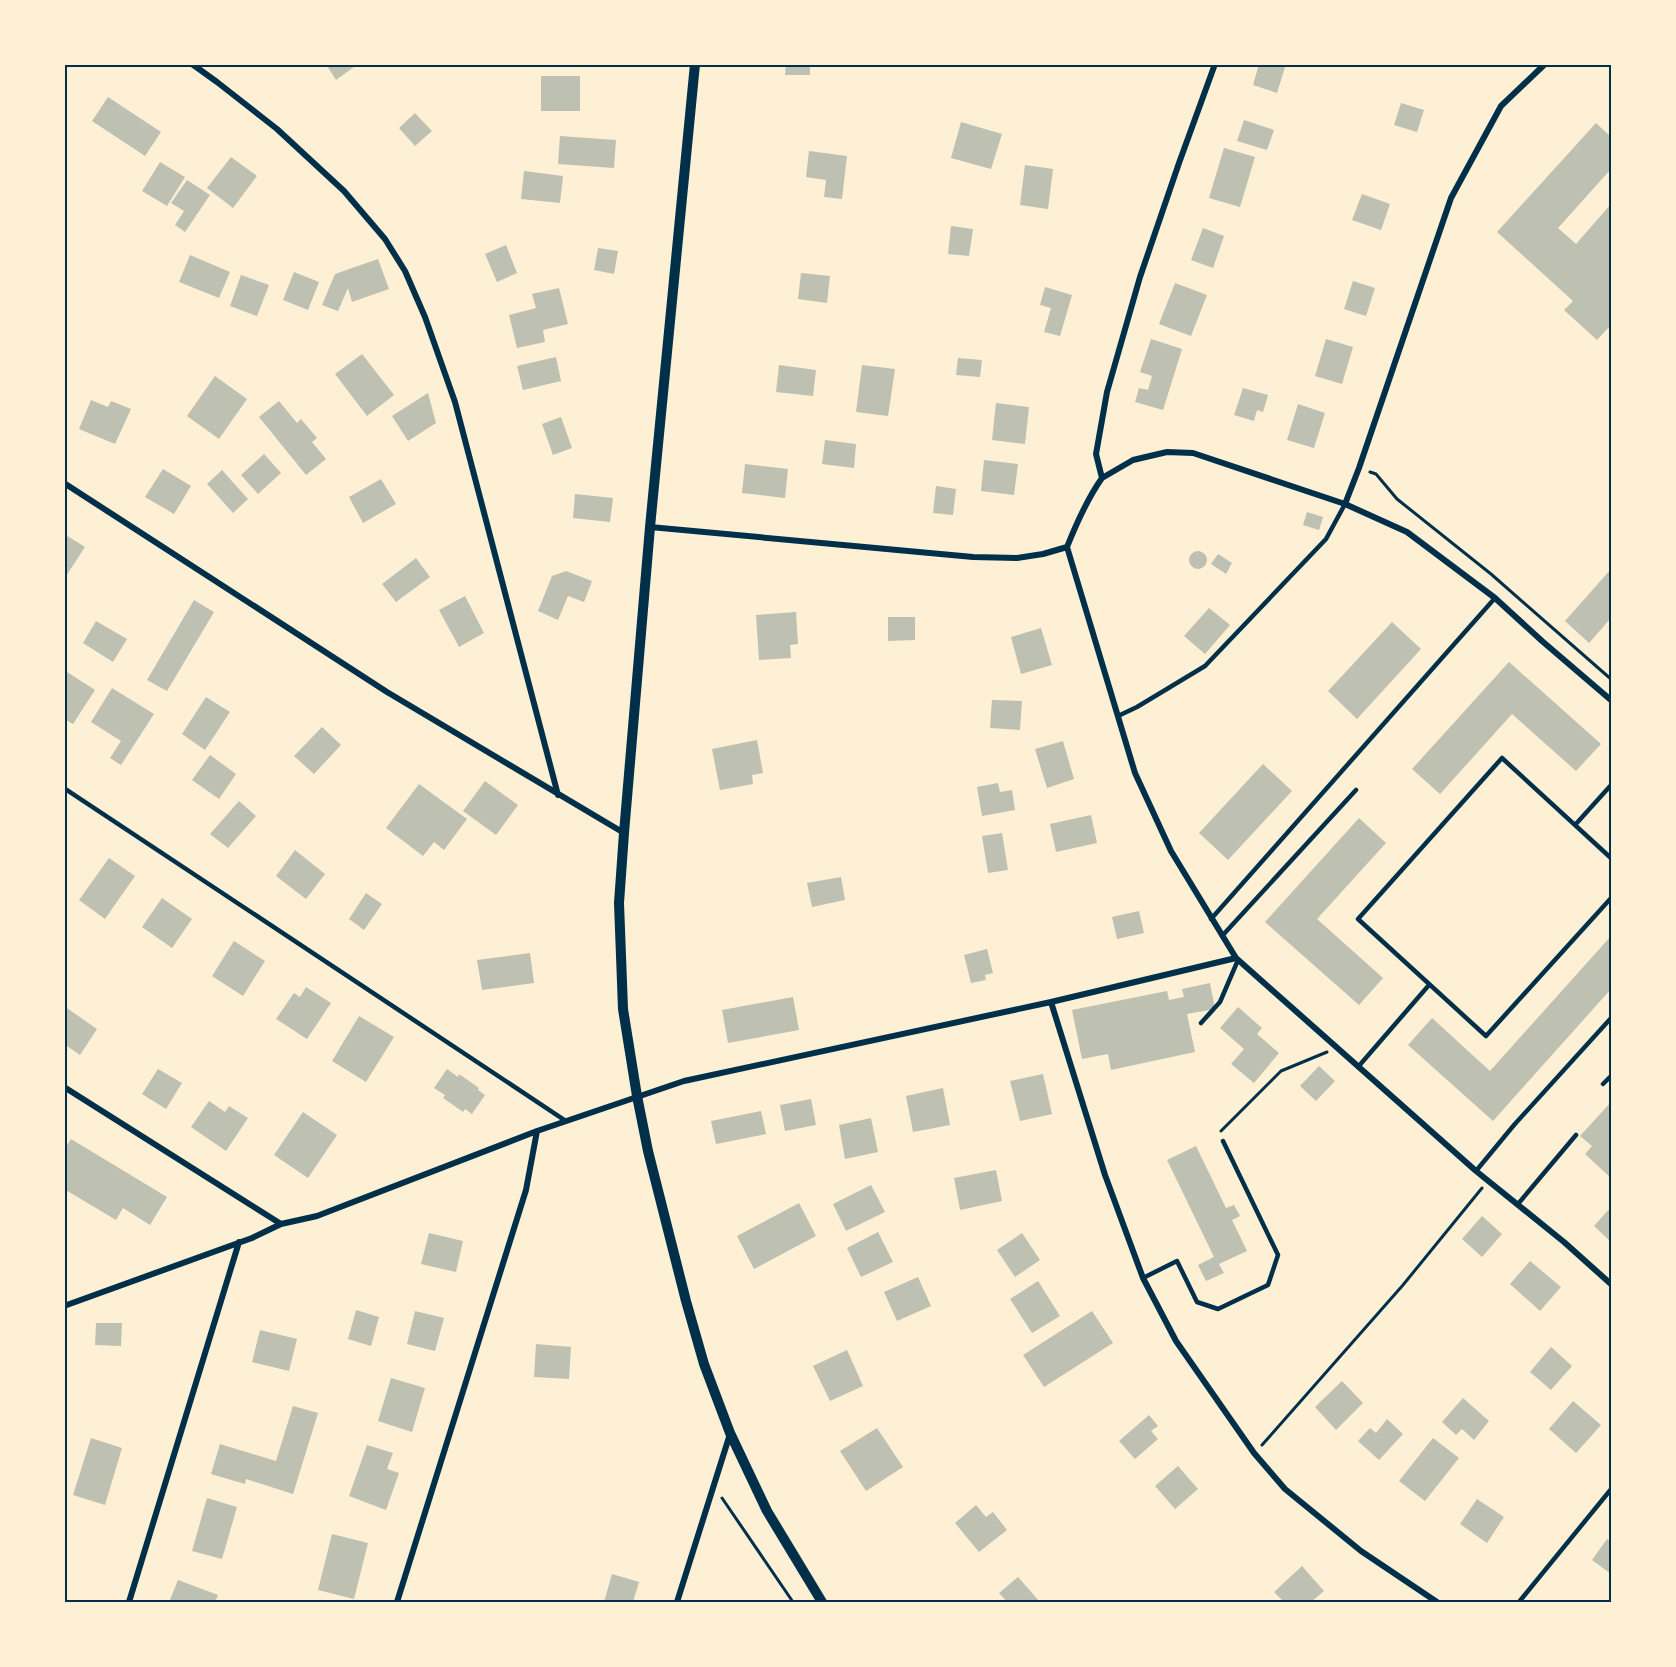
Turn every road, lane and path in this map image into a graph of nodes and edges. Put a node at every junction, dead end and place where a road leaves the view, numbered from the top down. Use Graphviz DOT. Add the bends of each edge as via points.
graph roads {
  1 [pos="192,64"];
  2 [pos="695,64"];
  3 [pos="1215,64"];
  4 [pos="1545,64"];
  5 [pos="1359,468"];
  6 [pos="1102,478"];
  7 [pos="64,483"];
  8 [pos="1345,504"];
  9 [pos="650,527"];
  10 [pos="1068,547"];
  11 [pos="1495,598"];
  12 [pos="1611,680"];
  13 [pos="1611,701"];
  14 [pos="1118,716"];
  15 [pos="1611,784"];
  16 [pos="64,788"];
  17 [pos="1356,790"];
  18 [pos="558,795"];
  19 [pos="1575,825"];
  20 [pos="624,833"];
  21 [pos="1611,859"];
  22 [pos="1611,897"];
  23 [pos="1211,919"];
  24 [pos="1222,936"];
  25 [pos="1237,959"];
  26 [pos="1429,985"];
  27 [pos="1051,1002"];
  28 [pos="1611,1017"];
  29 [pos="1202,1023"];
  30 [pos="1337,1048"];
  31 [pos="1358,1067"];
  32 [pos="1611,1075"];
  33 [pos="1603,1084"];
  34 [pos="64,1087"];
  35 [pos="637,1096"];
  36 [pos="566,1121"];
  37 [pos="537,1131"];
  38 [pos="1576,1135"];
  39 [pos="1223,1141"];
  40 [pos="1476,1171"];
  41 [pos="1488,1180"];
  42 [pos="1518,1204"];
  43 [pos="281,1224"];
  44 [pos="238,1242"];
  45 [pos="1143,1278"];
  46 [pos="1611,1285"];
  47 [pos="64,1306"];
  48 [pos="730,1433"];
  49 [pos="1254,1453"];
  50 [pos="714,1487"];
  51 [pos="1611,1488"];
  52 [pos="129,1602"];
  53 [pos="397,1602"];
  54 [pos="677,1602"];
  55 [pos="793,1602"];
  56 [pos="822,1602"];
  57 [pos="1437,1602"];
  58 [pos="1519,1602"];
  1 -- 18 [label="street" via="277,129 344,192 385,239 405,271 426,317 455,402"];
  2 -- 9 [label="street"];
  3 -- 6 [label="street" via="1140,277 1107,392 1096,454"];
  4 -- 5 [label="street" via="1501,106 1451,198"];
  5 -- 8 [label="street"];
  5 -- 12 [label="path" via="1376,474 1397,499 1491,574"];
  6 -- 8 [label="street" via="1133,460 1167,452 1193,453"];
  6 -- 10 [label="street"];
  7 -- 18 [label="street" via="387,692"];
  8 -- 11 [label="street" via="1407,532"];
  8 -- 14 [label="lane" via="1326,540 1205,666"];
  9 -- 10 [label="street" via="973,557 1017,558"];
  9 -- 20 [label="street"];
  10 -- 14 [label="street"];
  11 -- 13 [label="street"];
  11 -- 23 [label="lane"];
  14 -- 23 [label="street" via="1135,773 1171,851"];
  15 -- 19 [label="lane"];
  16 -- 36 [label="lane"];
  17 -- 24 [label="lane"];
  18 -- 20 [label="street"];
  19 -- 21 [label="lane"];
  19 -- 26 [label="lane" via="1502,758 1358,918"];
  20 -- 35 [label="street" via="619,903 622,998"];
  22 -- 26 [label="lane" via="1486,1036"];
  23 -- 24 [label="street"];
  24 -- 25 [label="street"];
  25 -- 27 [label="street"];
  25 -- 29 [label="lane" via="1220,1002"];
  25 -- 30 [label="street"];
  26 -- 31 [label="lane"];
  27 -- 35 [label="street" via="684,1081"];
  27 -- 45 [label="street" via="1101,1164"];
  28 -- 40 [label="lane"];
  30 -- 31 [label="street"];
  30 -- 39 [label="path" via="1281,1071 1218,1133"];
  31 -- 40 [label="street"];
  32 -- 33 [label="lane"];
  34 -- 43 [label="street"];
  35 -- 36 [label="street"];
  35 -- 48 [label="street" via="686,1301"];
  36 -- 37 [label="street"];
  37 -- 43 [label="street" via="317,1216"];
  37 -- 53 [label="street" via="526,1190"];
  38 -- 42 [label="lane"];
  39 -- 45 [label="lane" via="1278,1255 1268,1285 1218,1309 1197,1302 1178,1261"];
  40 -- 41 [label="street"];
  41 -- 42 [label="street"];
  41 -- 49 [label="path" via="1403,1285"];
  42 -- 46 [label="street"];
  43 -- 44 [label="street"];
  44 -- 47 [label="street"];
  44 -- 52 [label="street"];
  45 -- 49 [label="street" via="1176,1341"];
  48 -- 50 [label="street"];
  48 -- 56 [label="street" via="767,1510"];
  49 -- 57 [label="street" via="1285,1489 1361,1551"];
  50 -- 54 [label="street"];
  50 -- 55 [label="path"];
  51 -- 58 [label="lane"];
}
